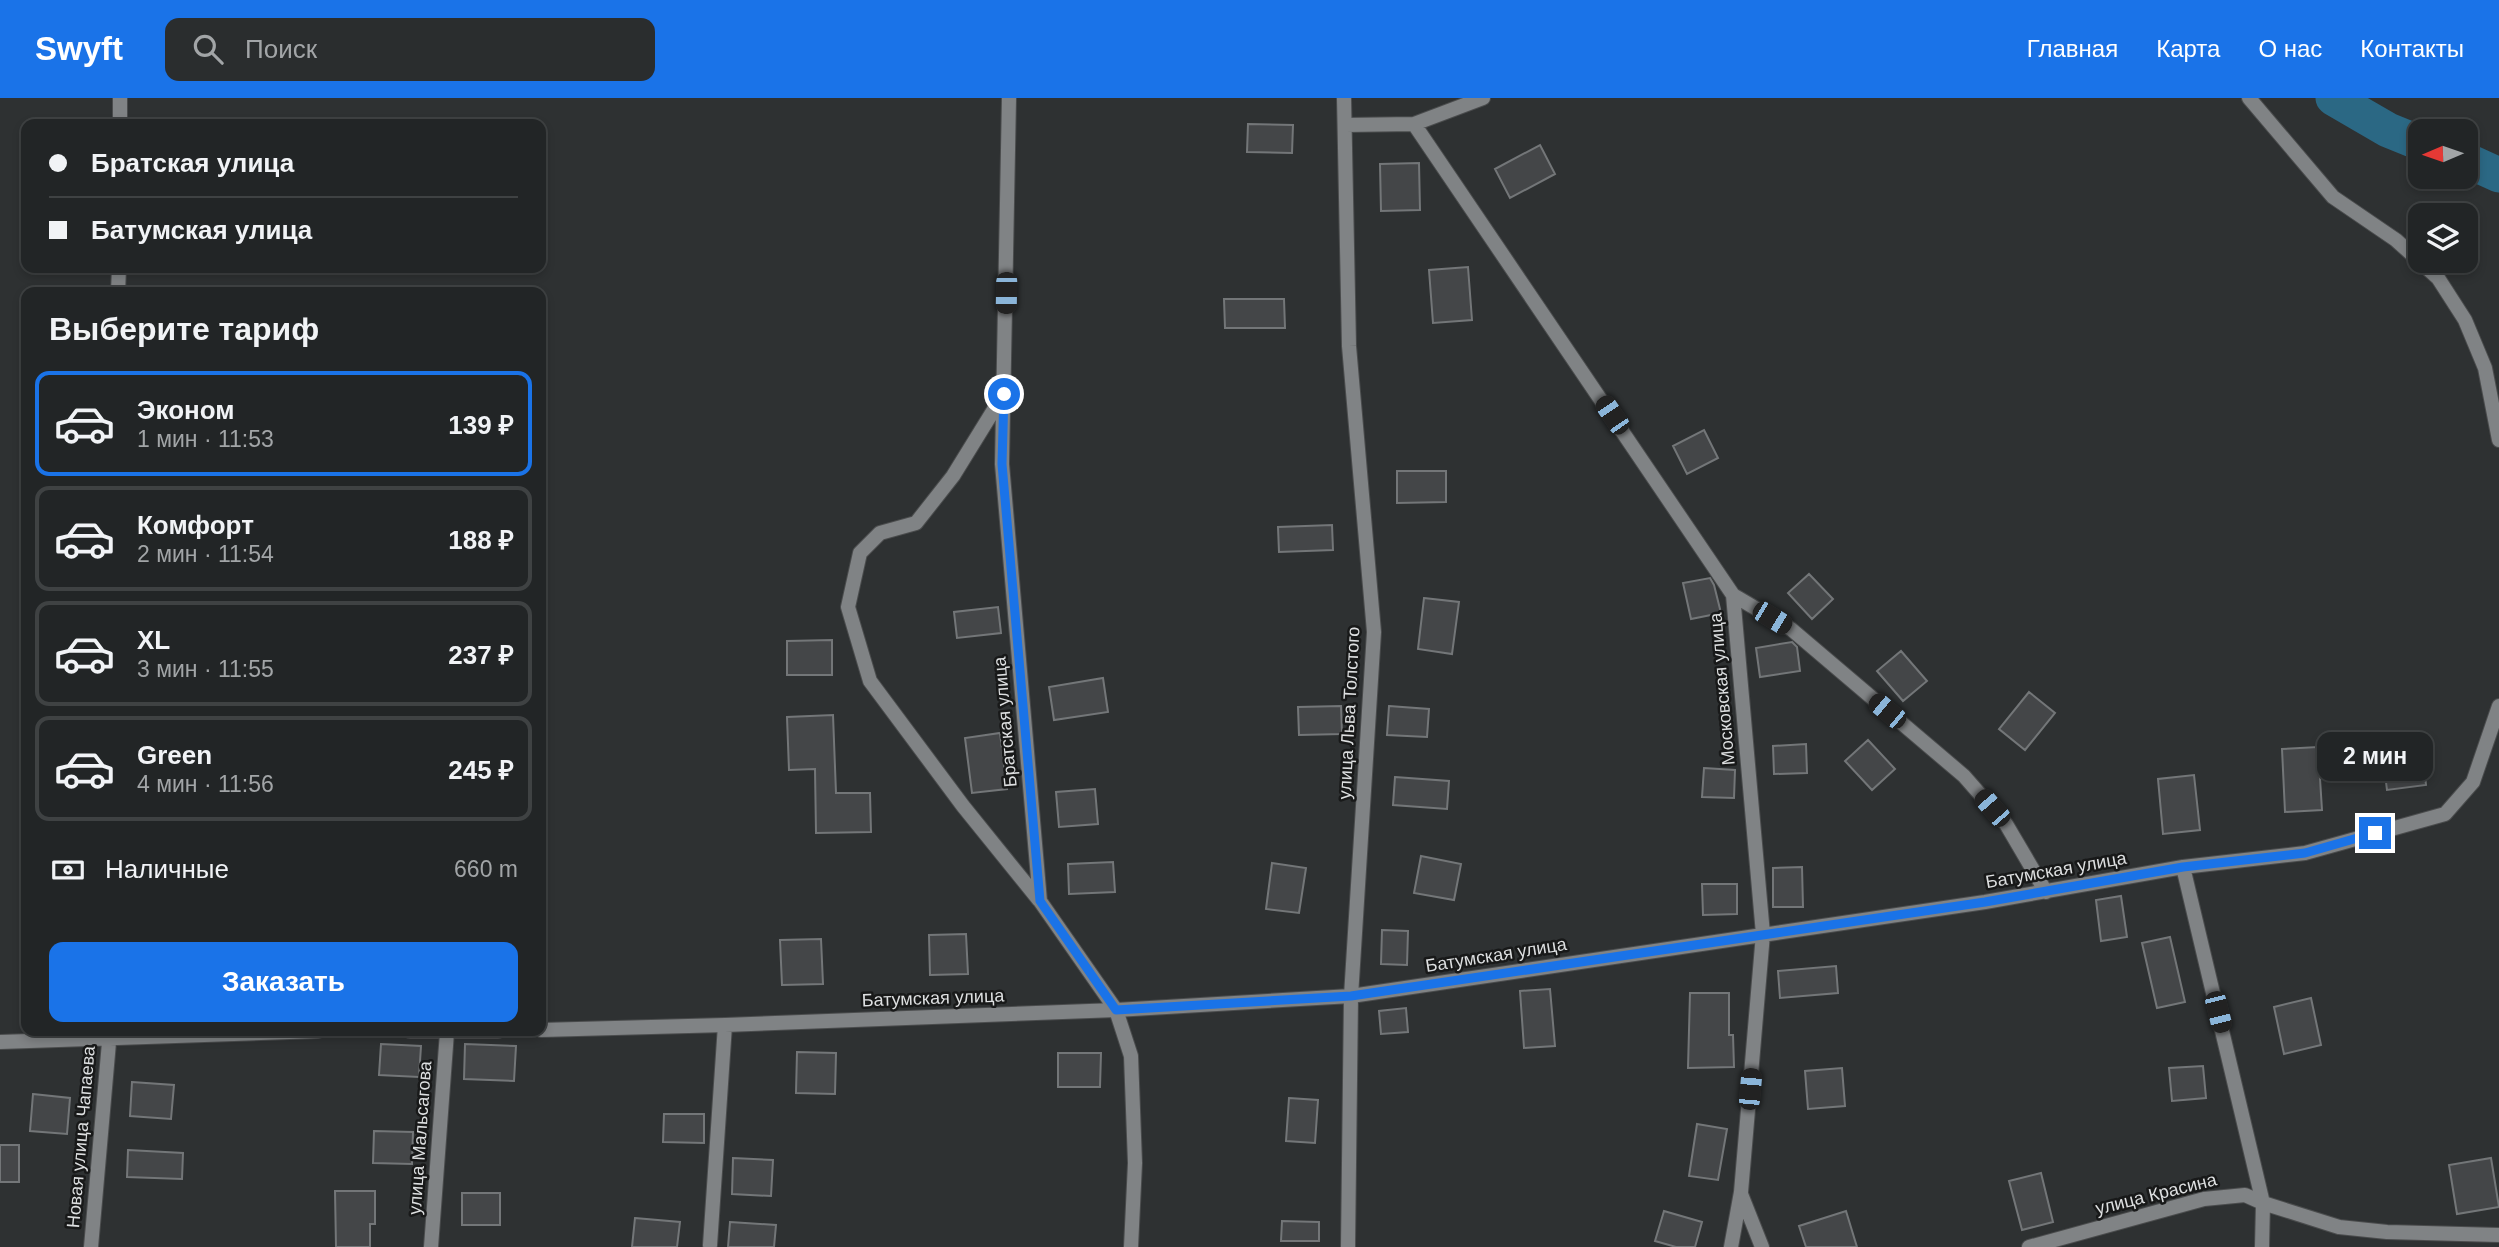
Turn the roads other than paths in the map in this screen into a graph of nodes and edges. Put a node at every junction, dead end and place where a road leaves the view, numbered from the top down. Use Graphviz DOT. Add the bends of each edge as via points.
graph roads {
  1 [pos="120,98"];
  2 [pos="1009,98"];
  3 [pos="1344,98"];
  4 [pos="1483,98"];
  5 [pos="2249,98"];
  6 [pos="120,119"];
  7 [pos="1414,124"];
  8 [pos="1345,125"];
  9 [pos="1004,394"];
  10 [pos="2499,440"];
  11 [pos="1734,595"];
  12 [pos="2499,706"];
  13 [pos="2183,867"];
  14 [pos="2046,891"];
  15 [pos="1040,901"];
  16 [pos="1763,933"];
  17 [pos="1351,996"];
  18 [pos="1116,1010"];
  19 [pos="724,1025"];
  20 [pos="546,1030"];
  21 [pos="82,1036"];
  22 [pos="110,1036"];
  23 [pos="447,1036"];
  24 [pos="0,1042"];
  25 [pos="1741,1192"];
  26 [pos="2263,1203"];
  27 [pos="2499,1235"];
  28 [pos="710,1245"];
  29 [pos="91,1247"];
  30 [pos="431,1247"];
  31 [pos="1131,1247"];
  32 [pos="1348,1247"];
  33 [pos="1731,1247"];
  34 [pos="1762,1247"];
  35 [pos="2029,1247"];
  36 [pos="2262,1247"];
  1 -- 6 [label="street"];
  2 -- 9 [label="street, Братская улица"];
  3 -- 8 [label="street, улица Льва Толстого"];
  4 -- 7 [label="street"];
  5 -- 10 [label="street" via="2333,197 2396,240 2438,278 2465,320 2485,368"];
  7 -- 8 [label="street"];
  7 -- 11 [label="street, Московская улица"];
  8 -- 17 [label="street, улица Льва Толстого" via="1349,346 1374,632"];
  9 -- 15 [label="street, Братская улица" via="1002,464"];
  9 -- 15 [label="street" via="953,476 916,523 880,533 860,553 848,607 870,681"];
  11 -- 14 [label="street" via="1791,629 1964,776 2006,824"];
  11 -- 16 [label="street, Московская улица"];
  12 -- 13 [label="street, Батумская улица" via="2473,782 2445,814 2305,853"];
  13 -- 14 [label="street, Батумская улица"];
  13 -- 26 [label="street"];
  14 -- 16 [label="street, Батумская улица"];
  15 -- 18 [label="street, Братская улица"];
  16 -- 17 [label="street, Батумская улица"];
  16 -- 25 [label="street, Московская улица"];
  17 -- 18 [label="street, Батумская улица"];
  17 -- 32 [label="street, улица Льва Толстого"];
  18 -- 19 [label="street, Батумская улица"];
  18 -- 31 [label="street, Братская улица" via="1131,1056 1135,1163"];
  19 -- 20 [label="street, Батумская улица"];
  19 -- 28 [label="street"];
  21 -- 24 [label="street"];
  22 -- 29 [label="street, Новая улица Чапаева"];
  23 -- 30 [label="street, улица Мальсагова"];
  25 -- 33 [label="street, Московская улица"];
  25 -- 34 [label="street"];
  26 -- 27 [label="street, улица Красина" via="2339,1227"];
  26 -- 35 [label="street, улица Красина" via="2245,1195 2204,1199"];
  26 -- 36 [label="street"];
}
